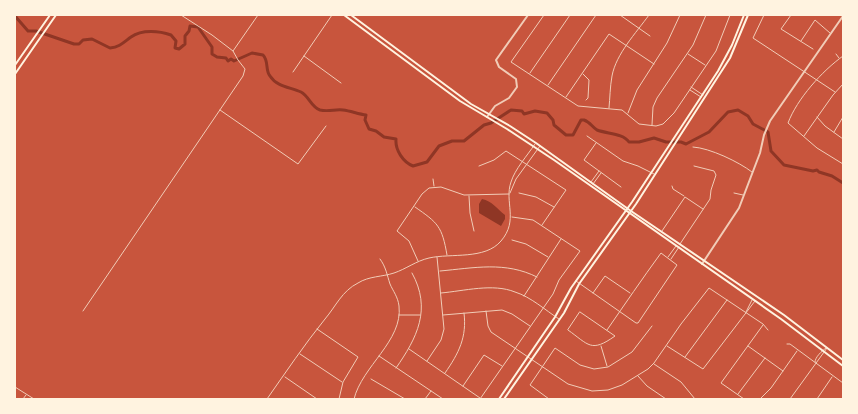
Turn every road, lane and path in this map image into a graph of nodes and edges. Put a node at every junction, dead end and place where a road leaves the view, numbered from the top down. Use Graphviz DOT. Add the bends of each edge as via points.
graph roads {
  1 [pos="50,15"];
  2 [pos="56,15"];
  3 [pos="181,15"];
  4 [pos="258,15"];
  5 [pos="332,15"];
  6 [pos="344,15"];
  7 [pos="351,15"];
  8 [pos="528,15"];
  9 [pos="537,15"];
  10 [pos="544,15"];
  11 [pos="570,15"];
  12 [pos="596,15"];
  13 [pos="620,15"];
  14 [pos="649,15"];
  15 [pos="680,15"];
  16 [pos="706,15"];
  17 [pos="730,15"];
  18 [pos="744,15"];
  19 [pos="748,15"];
  20 [pos="764,15"];
  21 [pos="791,15"];
  22 [pos="843,16"];
  23 [pos="542,18"];
  24 [pos="640,28"];
  25 [pos="377,34"];
  26 [pos="831,34"];
  27 [pos="650,36"];
  28 [pos="375,37"];
  29 [pos="801,42"];
  30 [pos="627,46"];
  31 [pos="813,49"];
  32 [pos="233,52"];
  33 [pos="687,54"];
  34 [pos="836,54"];
  35 [pos="303,56"];
  36 [pos="843,56"];
  37 [pos="839,59"];
  38 [pos="654,64"];
  39 [pos="15,65"];
  40 [pos="706,66"];
  41 [pos="19,69"];
  42 [pos="424,70"];
  43 [pos="292,72"];
  44 [pos="805,72"];
  45 [pos="422,73"];
  46 [pos="582,73"];
  47 [pos="15,74"];
  48 [pos="529,74"];
  49 [pos="817,80"];
  50 [pos="341,83"];
  51 [pos="843,84"];
  52 [pos="547,86"];
  53 [pos="691,89"];
  54 [pos="835,92"];
  55 [pos="703,96"];
  56 [pos="566,98"];
  57 [pos="586,100"];
  58 [pos="609,109"];
  59 [pos="220,110"];
  60 [pos="489,114"];
  61 [pos="627,114"];
  62 [pos="817,117"];
  63 [pos="843,117"];
  64 [pos="488,118"];
  65 [pos="326,126"];
  66 [pos="652,126"];
  67 [pos="833,132"];
  68 [pos="587,136"];
  69 [pos="804,136"];
  70 [pos="843,139"];
  71 [pos="597,142"];
  72 [pos="536,143"];
  73 [pos="534,146"];
  74 [pos="540,146"];
  75 [pos="693,147"];
  76 [pos="537,149"];
  77 [pos="523,163"];
  78 [pos="843,164"];
  79 [pos="526,165"];
  80 [pos="479,166"];
  81 [pos="694,166"];
  82 [pos="600,171"];
  83 [pos="651,172"];
  84 [pos="753,172"];
  85 [pos="654,174"];
  86 [pos="432,179"];
  87 [pos="592,183"];
  88 [pos="434,186"];
  89 [pos="590,186"];
  90 [pos="672,186"];
  91 [pos="621,187"];
  92 [pos="518,193"];
  93 [pos="734,193"];
  94 [pos="510,194"];
  95 [pos="469,195"];
  96 [pos="744,195"];
  97 [pos="685,197"];
  98 [pos="414,206"];
  99 [pos="554,207"];
  100 [pos="628,208"];
  101 [pos="703,209"];
  102 [pos="625,211"];
  103 [pos="631,211"];
  104 [pos="629,214"];
  105 [pos="510,217"];
  106 [pos="542,225"];
  107 [pos="474,231"];
  108 [pos="662,232"];
  109 [pos="610,233"];
  110 [pos="614,236"];
  111 [pos="562,238"];
  112 [pos="512,240"];
  113 [pos="679,244"];
  114 [pos="677,247"];
  115 [pos="447,255"];
  116 [pos="437,256"];
  117 [pos="594,256"];
  118 [pos="548,258"];
  119 [pos="668,258"];
  120 [pos="380,259"];
  121 [pos="598,259"];
  122 [pos="671,259"];
  123 [pos="418,261"];
  124 [pos="704,261"];
  125 [pos="701,264"];
  126 [pos="439,271"];
  127 [pos="412,273"];
  128 [pos="388,275"];
  129 [pos="537,277"];
  130 [pos="576,281"];
  131 [pos="580,284"];
  132 [pos="441,293"];
  133 [pos="593,293"];
  134 [pos="632,294"];
  135 [pos="524,296"];
  136 [pos="728,300"];
  137 [pos="753,301"];
  138 [pos="543,308"];
  139 [pos="83,311"];
  140 [pos="486,311"];
  141 [pos="464,312"];
  142 [pos="620,312"];
  143 [pos="746,312"];
  144 [pos="443,314"];
  145 [pos="399,315"];
  146 [pos="421,315"];
  147 [pos="555,317"];
  148 [pos="559,320"];
  149 [pos="763,324"];
  150 [pos="530,326"];
  151 [pos="652,326"];
  152 [pos="316,329"];
  153 [pos="607,330"];
  154 [pos="768,330"];
  155 [pos="787,344"];
  156 [pos="667,345"];
  157 [pos="748,345"];
  158 [pos="600,346"];
  159 [pos="515,348"];
  160 [pos="827,348"];
  161 [pos="409,349"];
  162 [pos="798,351"];
  163 [pos="824,351"];
  164 [pos="299,353"];
  165 [pos="378,356"];
  166 [pos="528,357"];
  167 [pos="684,357"];
  168 [pos="765,358"];
  169 [pos="531,360"];
  170 [pos="843,360"];
  171 [pos="427,361"];
  172 [pos="815,363"];
  173 [pos="654,364"];
  174 [pos="503,366"];
  175 [pos="843,366"];
  176 [pos="543,367"];
  177 [pos="608,367"];
  178 [pos="396,368"];
  179 [pos="783,371"];
  180 [pos="445,374"];
  181 [pos="283,376"];
  182 [pos="638,376"];
  183 [pos="833,376"];
  184 [pos="372,379"];
  185 [pos="343,382"];
  186 [pos="843,383"];
  187 [pos="463,386"];
  188 [pos="15,387"];
  189 [pos="431,391"];
  190 [pos="504,391"];
  191 [pos="508,393"];
  192 [pos="26,394"];
  193 [pos="738,394"];
  194 [pos="543,395"];
  195 [pos="269,396"];
  196 [pos="400,396"];
  197 [pos="23,399"];
  198 [pos="34,399"];
  199 [pos="267,399"];
  200 [pos="272,399"];
  201 [pos="317,399"];
  202 [pos="339,399"];
  203 [pos="354,399"];
  204 [pos="398,399"];
  205 [pos="405,399"];
  206 [pos="425,399"];
  207 [pos="443,399"];
  208 [pos="480,399"];
  209 [pos="499,399"];
  210 [pos="504,399"];
  211 [pos="541,399"];
  212 [pos="549,399"];
  213 [pos="666,399"];
  214 [pos="695,399"];
  215 [pos="744,399"];
  216 [pos="760,399"];
  217 [pos="790,399"];
  218 [pos="817,399"];
  1 -- 39 [label="main road"];
  2 -- 41 [label="main road"];
  3 -- 32 [label="street"];
  4 -- 32 [label="street"];
  5 -- 35 [label="street"];
  6 -- 28 [label="main road"];
  7 -- 25 [label="main road"];
  8 -- 60 [label="street" via="496,60 499,67 516,79 517,87"];
  9 -- 23 [label="street"];
  10 -- 23 [label="street"];
  11 -- 48 [label="street"];
  12 -- 52 [label="street"];
  13 -- 24 [label="street"];
  14 -- 24 [label="street"];
  15 -- 38 [label="street"];
  16 -- 33 [label="street"];
  17 -- 40 [label="street"];
  18 -- 55 [label="main road" via="727,56"];
  19 -- 55 [label="main road" via="730,58"];
  20 -- 44 [label="street" via="753,38"];
  21 -- 29 [label="street" via="781,29"];
  22 -- 26 [label="street"];
  23 -- 48 [label="street" via="512,62"];
  24 -- 27 [label="street"];
  24 -- 30 [label="street"];
  25 -- 28 [label="main road"];
  25 -- 42 [label="main road"];
  26 -- 29 [label="street" via="815,20"];
  26 -- 44 [label="street"];
  28 -- 45 [label="main road"];
  29 -- 31 [label="street"];
  30 -- 38 [label="street"];
  30 -- 46 [label="street" via="609,34"];
  30 -- 58 [label="street" via="612,76"];
  32 -- 59 [label="street" via="245,72"];
  33 -- 40 [label="street"];
  33 -- 66 [label="street" via="657,98"];
  34 -- 37 [label="street"];
  35 -- 43 [label="street"];
  35 -- 50 [label="street"];
  36 -- 37 [label="street"];
  37 -- 49 [label="street"];
  38 -- 61 [label="street" via="637,90"];
  39 -- 41 [label="street"];
  40 -- 53 [label="street"];
  41 -- 47 [label="main road"];
  42 -- 45 [label="main road"];
  42 -- 60 [label="main road"];
  44 -- 49 [label="street"];
  44 -- 84 [label="street" via="767,128"];
  45 -- 64 [label="main road"];
  46 -- 56 [label="street"];
  46 -- 57 [label="street" via="589,80"];
  48 -- 52 [label="street"];
  49 -- 54 [label="street"];
  49 -- 69 [label="street" via="788,123"];
  51 -- 54 [label="street"];
  52 -- 56 [label="street"];
  53 -- 55 [label="street"];
  53 -- 66 [label="street" via="669,120"];
  54 -- 62 [label="street"];
  55 -- 83 [label="main road"];
  55 -- 85 [label="main road"];
  56 -- 58 [label="street" via="578,106"];
  58 -- 61 [label="street" via="622,110"];
  59 -- 65 [label="street" via="298,164"];
  59 -- 139 [label="street"];
  60 -- 64 [label="street"];
  60 -- 72 [label="main road"];
  61 -- 66 [label="street" via="639,124"];
  62 -- 67 [label="street"];
  62 -- 69 [label="street"];
  63 -- 67 [label="street"];
  64 -- 73 [label="main road"];
  67 -- 70 [label="street"];
  68 -- 71 [label="street"];
  69 -- 78 [label="street"];
  71 -- 82 [label="street" via="584,160"];
  71 -- 83 [label="street" via="623,161"];
  72 -- 73 [label="street"];
  72 -- 74 [label="main road"];
  73 -- 76 [label="main road"];
  73 -- 77 [label="street"];
  74 -- 76 [label="street"];
  74 -- 87 [label="main road"];
  75 -- 84 [label="street" via="729,159"];
  76 -- 79 [label="street"];
  76 -- 89 [label="main road"];
  77 -- 79 [label="street"];
  77 -- 80 [label="street" via="506,151"];
  77 -- 94 [label="street" via="511,182"];
  79 -- 94 [label="street"];
  79 -- 99 [label="street" via="566,190"];
  81 -- 101 [label="street" via="716,174 710,199"];
  82 -- 87 [label="street"];
  82 -- 91 [label="street"];
  83 -- 85 [label="street"];
  83 -- 100 [label="main road"];
  84 -- 96 [label="street"];
  85 -- 103 [label="main road"];
  86 -- 88 [label="street"];
  87 -- 89 [label="street"];
  87 -- 100 [label="main road"];
  88 -- 95 [label="street"];
  88 -- 98 [label="street" via="423,192"];
  89 -- 102 [label="main road"];
  90 -- 97 [label="street"];
  92 -- 99 [label="street" via="536,196"];
  93 -- 96 [label="street"];
  94 -- 95 [label="street"];
  94 -- 105 [label="street"];
  95 -- 107 [label="street"];
  96 -- 124 [label="street" via="734,217"];
  97 -- 101 [label="street"];
  97 -- 108 [label="street"];
  98 -- 115 [label="street" via="436,222 444,237"];
  98 -- 123 [label="street" via="397,231 411,244"];
  99 -- 106 [label="street"];
  100 -- 102 [label="main road"];
  100 -- 103 [label="main road"];
  101 -- 113 [label="street"];
  102 -- 104 [label="main road"];
  102 -- 109 [label="main road"];
  103 -- 104 [label="main road"];
  103 -- 108 [label="main road"];
  104 -- 110 [label="main road"];
  104 -- 114 [label="main road"];
  105 -- 106 [label="street" via="529,219"];
  105 -- 115 [label="street" via="501,241 492,248"];
  106 -- 111 [label="street"];
  108 -- 113 [label="main road"];
  109 -- 110 [label="main road"];
  109 -- 117 [label="main road"];
  110 -- 121 [label="main road"];
  111 -- 118 [label="street"];
  111 -- 138 [label="street" via="580,251"];
  112 -- 118 [label="street" via="526,244"];
  113 -- 114 [label="street"];
  113 -- 124 [label="main road"];
  114 -- 119 [label="street"];
  114 -- 122 [label="street"];
  114 -- 125 [label="main road"];
  115 -- 116 [label="street"];
  116 -- 123 [label="street"];
  116 -- 126 [label="street"];
  117 -- 121 [label="main road"];
  117 -- 130 [label="main road"];
  118 -- 129 [label="street"];
  119 -- 122 [label="street"];
  119 -- 134 [label="street" via="660,253"];
  120 -- 128 [label="street"];
  121 -- 131 [label="main road"];
  122 -- 142 [label="street" via="678,265 640,322 636,323"];
  123 -- 128 [label="street"];
  124 -- 125 [label="street"];
  124 -- 160 [label="main road"];
  125 -- 137 [label="main road"];
  126 -- 129 [label="street" via="506,266"];
  126 -- 132 [label="street"];
  127 -- 146 [label="street" via="419,291"];
  128 -- 145 [label="street"];
  128 -- 152 [label="street" via="369,278 352,287"];
  129 -- 135 [label="street"];
  130 -- 131 [label="street"];
  130 -- 147 [label="main road"];
  131 -- 133 [label="street"];
  131 -- 148 [label="main road"];
  132 -- 135 [label="street" via="496,288"];
  132 -- 144 [label="street"];
  133 -- 134 [label="street" via="605,276"];
  133 -- 142 [label="street"];
  134 -- 142 [label="street"];
  135 -- 138 [label="street"];
  136 -- 143 [label="street"];
  136 -- 156 [label="street" via="709,288"];
  136 -- 167 [label="street"];
  137 -- 143 [label="street"];
  137 -- 163 [label="main road"];
  138 -- 147 [label="street"];
  138 -- 150 [label="street"];
  140 -- 141 [label="street"];
  140 -- 150 [label="street" via="508,312"];
  140 -- 159 [label="street" via="490,330"];
  141 -- 144 [label="street"];
  141 -- 180 [label="street" via="462,345"];
  142 -- 153 [label="street"];
  143 -- 149 [label="street"];
  143 -- 167 [label="street" via="703,369"];
  144 -- 171 [label="street" via="442,336"];
  145 -- 146 [label="street"];
  145 -- 165 [label="street" via="394,332"];
  146 -- 161 [label="street"];
  147 -- 148 [label="street"];
  147 -- 166 [label="main road"];
  148 -- 169 [label="main road"];
  149 -- 154 [label="street"];
  149 -- 157 [label="street"];
  150 -- 159 [label="street"];
  151 -- 177 [label="street" via="632,352"];
  152 -- 164 [label="street"];
  152 -- 185 [label="street" via="358,358"];
  153 -- 158 [label="street" via="615,336"];
  153 -- 158 [label="street" via="580,312 568,330 588,344"];
  155 -- 162 [label="street"];
  156 -- 167 [label="street"];
  156 -- 173 [label="street"];
  157 -- 168 [label="street"];
  157 -- 193 [label="street" via="721,382"];
  158 -- 177 [label="street"];
  159 -- 166 [label="street"];
  159 -- 174 [label="street"];
  160 -- 163 [label="street"];
  160 -- 170 [label="main road"];
  161 -- 171 [label="street"];
  161 -- 178 [label="street"];
  162 -- 172 [label="street"];
  162 -- 179 [label="street"];
  163 -- 172 [label="street"];
  163 -- 175 [label="main road"];
  164 -- 181 [label="street"];
  164 -- 185 [label="street"];
  165 -- 178 [label="street"];
  165 -- 203 [label="street" via="361,381"];
  166 -- 169 [label="street"];
  166 -- 190 [label="main road"];
  168 -- 179 [label="street"];
  168 -- 193 [label="street"];
  169 -- 176 [label="street"];
  169 -- 191 [label="main road"];
  171 -- 180 [label="street"];
  172 -- 183 [label="street"];
  172 -- 217 [label="street"];
  173 -- 182 [label="street"];
  173 -- 214 [label="street" via="681,382"];
  174 -- 187 [label="street" via="485,355"];
  174 -- 208 [label="street"];
  176 -- 177 [label="street" via="555,348 580,365"];
  176 -- 182 [label="street" via="568,384 592,391 608,390"];
  176 -- 194 [label="street" via="530,385"];
  178 -- 189 [label="street"];
  179 -- 216 [label="street"];
  180 -- 187 [label="street"];
  181 -- 195 [label="street"];
  181 -- 201 [label="street"];
  182 -- 213 [label="street"];
  183 -- 186 [label="street"];
  183 -- 218 [label="street"];
  184 -- 196 [label="street"];
  185 -- 202 [label="street"];
  187 -- 208 [label="street"];
  188 -- 192 [label="street"];
  189 -- 206 [label="street"];
  189 -- 207 [label="street"];
  190 -- 191 [label="main road"];
  190 -- 209 [label="main road"];
  191 -- 210 [label="main road"];
  192 -- 197 [label="street"];
  192 -- 198 [label="street"];
  193 -- 215 [label="street"];
  194 -- 211 [label="street"];
  194 -- 212 [label="street"];
  195 -- 199 [label="street"];
  195 -- 200 [label="street"];
  196 -- 204 [label="street"];
  196 -- 205 [label="street"];
}
